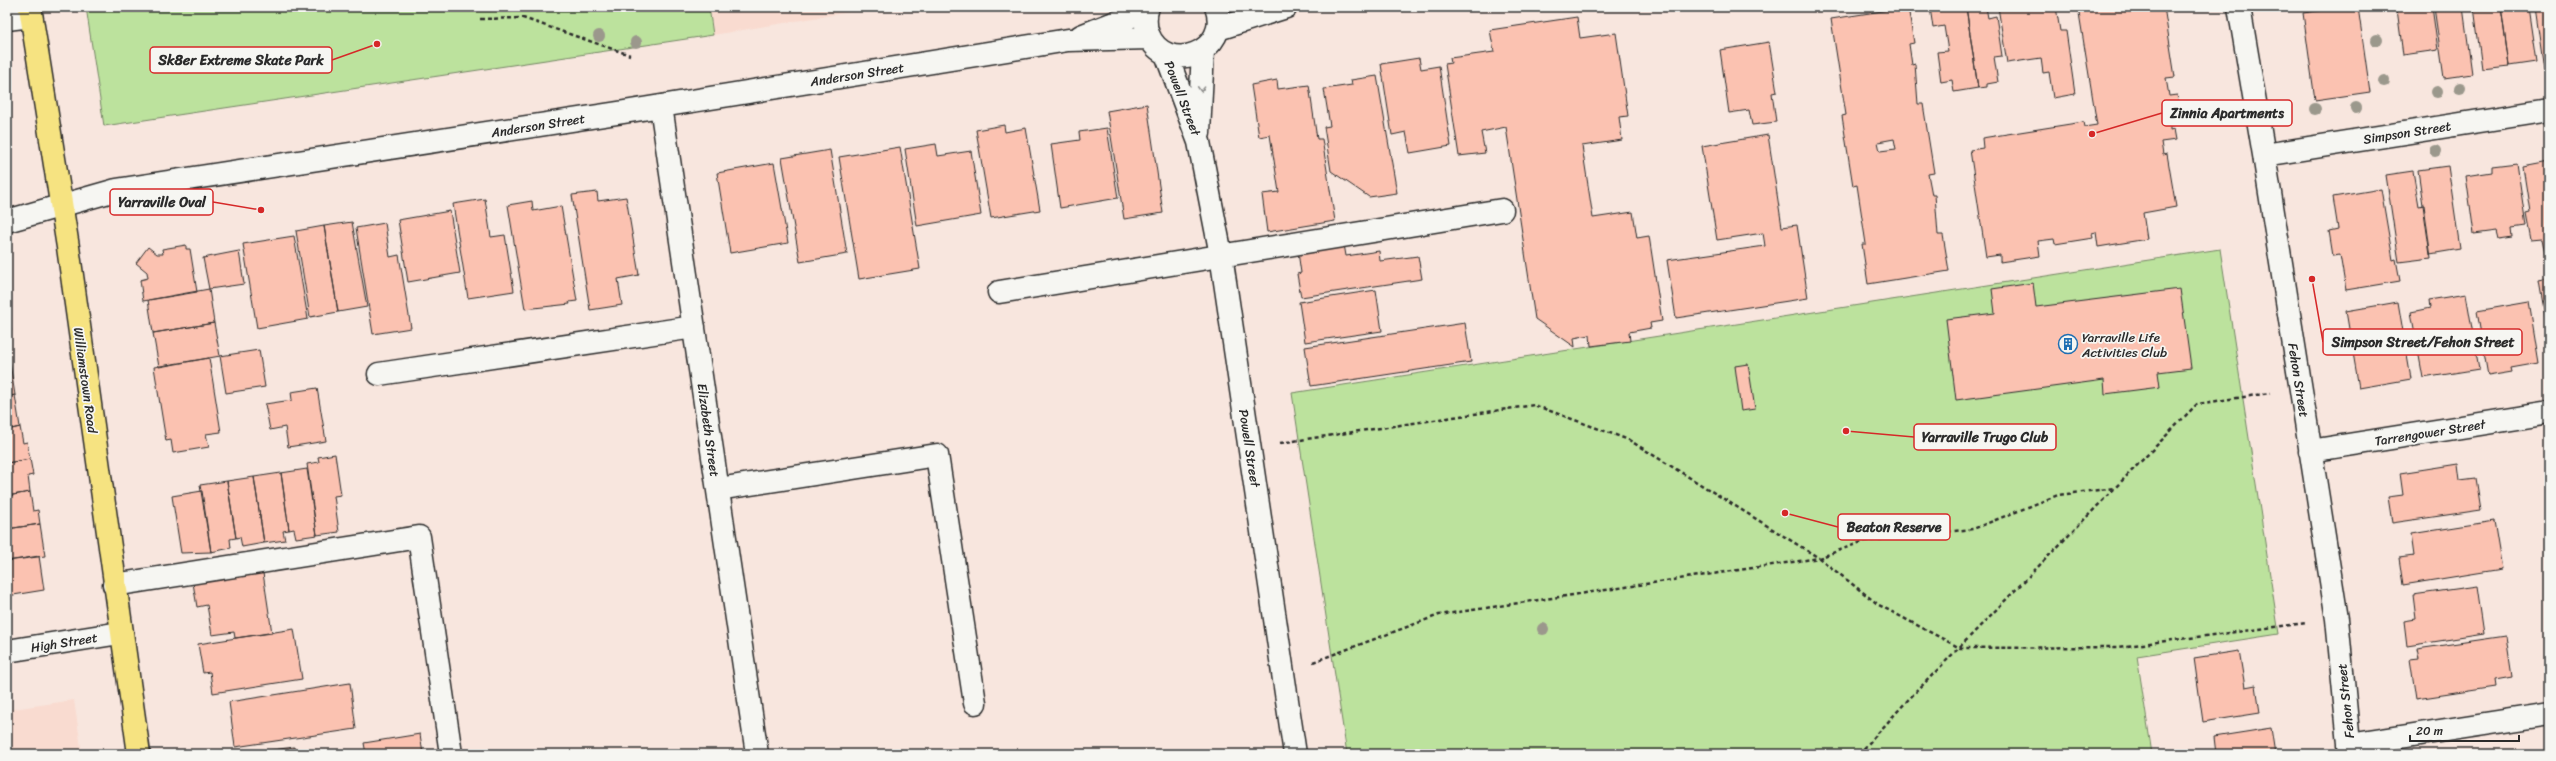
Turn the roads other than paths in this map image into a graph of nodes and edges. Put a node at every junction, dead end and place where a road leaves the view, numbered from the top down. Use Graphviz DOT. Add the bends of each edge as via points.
graph roads {
  1 [pos="1216,7"];
  2 [pos="1286,7"];
  3 [pos="2239,7"];
  4 [pos="1147,8"];
  5 [pos="30,12"];
  6 [pos="7,19"];
  7 [pos="1218,29"];
  8 [pos="1150,38"];
  9 [pos="1070,40"];
  10 [pos="1203,50"];
  11 [pos="1166,54"];
  12 [pos="661,106"];
  13 [pos="2549,110"];
  14 [pos="1199,142"];
  15 [pos="2264,155"];
  16 [pos="61,206"];
  17 [pos="1502,210"];
  18 [pos="7,221"];
  19 [pos="1221,256"];
  20 [pos="999,292"];
  21 [pos="694,327"];
  22 [pos="379,374"];
  23 [pos="2549,413"];
  24 [pos="2310,450"];
  25 [pos="718,489"];
  26 [pos="114,585"];
  27 [pos="120,633"];
  28 [pos="7,651"];
  29 [pos="975,703"];
  30 [pos="2549,714"];
  31 [pos="2350,749"];
  32 [pos="139,754"];
  33 [pos="451,754"];
  34 [pos="757,754"];
  35 [pos="1295,754"];
  1 -- 7 [label="street"];
  2 -- 7 [label="street"];
  3 -- 15 [label="street, Fehon Street"];
  4 -- 8 [label="street" via="1146,29"];
  4 -- 9 [label="street, Anderson Street"];
  5 -- 6 [label="street"];
  5 -- 16 [label="main road, Williamstown Road"];
  7 -- 10 [label="street" via="1215,37"];
  8 -- 9 [label="street, Anderson Street"];
  8 -- 11 [label="street" via="1157,48"];
  9 -- 12 [label="street, Anderson Street"];
  10 -- 11 [label="street" via="1185,57"];
  10 -- 14 [label="street, Powell Street, one-way"];
  11 -- 14 [label="street, Powell Street"];
  12 -- 16 [label="street, Anderson Street" via="116,190"];
  12 -- 21 [label="street, Elizabeth Street"];
  13 -- 15 [label="street, Simpson Street"];
  14 -- 19 [label="street, Powell Street"];
  15 -- 24 [label="street, Fehon Street"];
  16 -- 18 [label="street, Anderson Street"];
  16 -- 26 [label="main road, Williamstown Road"];
  17 -- 19 [label="street"];
  19 -- 20 [label="street"];
  19 -- 35 [label="street, Powell Street"];
  21 -- 22 [label="street"];
  21 -- 25 [label="street, Elizabeth Street"];
  23 -- 24 [label="street, Tarrengower Street"];
  24 -- 31 [label="street, Fehon Street" via="2337,619"];
  25 -- 29 [label="street" via="937,455"];
  25 -- 34 [label="street, Elizabeth Street"];
  26 -- 27 [label="main road, Williamstown Road"];
  26 -- 33 [label="street" via="419,536"];
  27 -- 28 [label="street, High Street"];
  27 -- 32 [label="main road, Williamstown Road"];
  30 -- 31 [label="street"];
}
